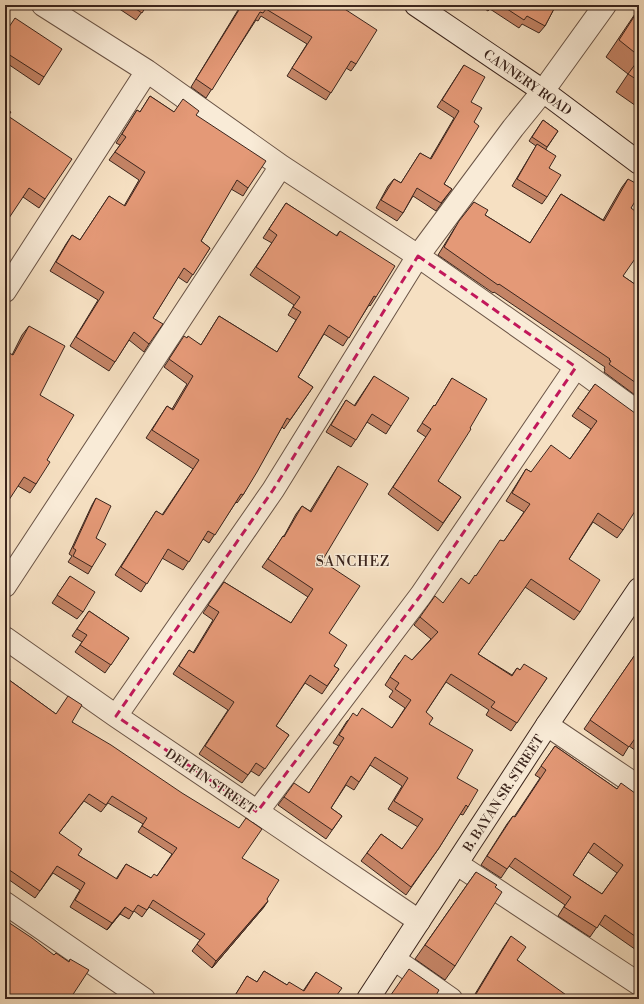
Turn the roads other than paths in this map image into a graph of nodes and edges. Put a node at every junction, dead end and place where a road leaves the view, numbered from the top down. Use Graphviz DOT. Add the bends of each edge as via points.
graph roads {
  1 [pos="43,5"];
  2 [pos="416,5"];
  3 [pos="605,5"];
  4 [pos="147,71"];
  5 [pos="543,91"];
  6 [pos="639,163"];
  7 [pos="281,166"];
  8 [pos="418,256"];
  9 [pos="5,291"];
  10 [pos="576,367"];
  11 [pos="639,413"];
  12 [pos="5,586"];
  13 [pos="639,589"];
  14 [pos="5,638"];
  15 [pos="116,716"];
  16 [pos="548,725"];
  17 [pos="639,787"];
  18 [pos="257,812"];
  19 [pos="456,864"];
  20 [pos="5,903"];
  21 [pos="419,922"];
  22 [pos="394,959"];
  23 [pos="639,984"];
  24 [pos="144,999"];
  25 [pos="368,999"];
  26 [pos="451,999"];
  1 -- 4 [label="street"];
  2 -- 5 [label="street, CANNERY ROAD"];
  3 -- 5 [label="street"];
  4 -- 7 [label="street"];
  4 -- 9 [label="street"];
  5 -- 6 [label="street, CANNERY ROAD"];
  5 -- 8 [label="street"];
  7 -- 8 [label="street"];
  7 -- 12 [label="street"];
  8 -- 10 [label="street"];
  8 -- 15 [label="street" via="273,490"];
  10 -- 11 [label="street"];
  10 -- 18 [label="street" via="421,596"];
  13 -- 16 [label="street, B. BAYAN SR. STREET"];
  14 -- 15 [label="street, DELFIN STREET"];
  15 -- 18 [label="street, DELFIN STREET"];
  16 -- 17 [label="street"];
  16 -- 19 [label="street, B. BAYAN SR. STREET"];
  18 -- 21 [label="street, DELFIN STREET"];
  19 -- 21 [label="street, B. BAYAN SR. STREET"];
  19 -- 23 [label="street"];
  20 -- 24 [label="street"];
  21 -- 22 [label="street, B. BAYAN SR. STREET"];
  22 -- 25 [label="street, B. BAYAN SR. STREET"];
  22 -- 26 [label="street"];
}
